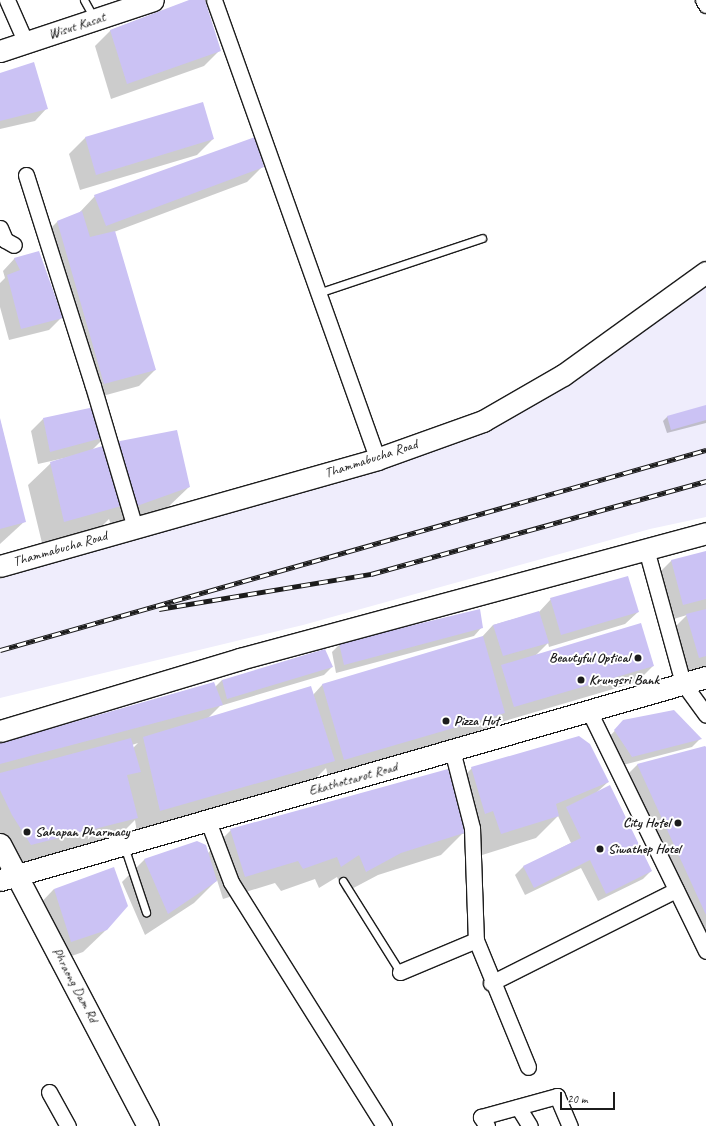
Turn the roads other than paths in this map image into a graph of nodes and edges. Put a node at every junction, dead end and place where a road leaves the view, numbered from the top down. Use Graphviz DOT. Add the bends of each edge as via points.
graph roads {
  1 [pos="7,0"];
  2 [pos="84,0"];
  3 [pos="153,0"];
  4 [pos="214,0"];
  5 [pos="703,0"];
  6 [pos="706,5"];
  7 [pos="95,20"];
  8 [pos="26,43"];
  9 [pos="0,52"];
  10 [pos="26,175"];
  11 [pos="0,228"];
  12 [pos="482,238"];
  13 [pos="14,244"];
  14 [pos="706,272"];
  15 [pos="318,293"];
  16 [pos="377,459"];
  17 [pos="135,528"];
  18 [pos="706,533"];
  19 [pos="646,549"];
  20 [pos="0,566"];
  21 [pos="706,677"];
  22 [pos="683,683"];
  23 [pos="589,711"];
  24 [pos="706,715"];
  25 [pos="0,731"];
  26 [pos="452,750"];
  27 [pos="208,820"];
  28 [pos="0,844"];
  29 [pos="124,845"];
  30 [pos="9,878"];
  31 [pos="343,881"];
  32 [pos="676,890"];
  33 [pos="146,912"];
  34 [pos="476,940"];
  35 [pos="706,951"];
  36 [pos="400,972"];
  37 [pos="491,983"];
  38 [pos="528,1067"];
  39 [pos="49,1092"];
  40 [pos="518,1107"];
  41 [pos="68,1126"];
  42 [pos="148,1126"];
  43 [pos="384,1126"];
  44 [pos="487,1126"];
  45 [pos="530,1126"];
  46 [pos="570,1126"];
  1 -- 8 [label="street"];
  2 -- 7 [label="lane"];
  3 -- 7 [label="main road, Wisut Kasat"];
  4 -- 15 [label="street"];
  5 -- 6 [label="street"];
  7 -- 8 [label="main road, Wisut Kasat"];
  8 -- 9 [label="main road, Wisut Kasat"];
  10 -- 17 [label="street"];
  11 -- 13 [label="street" via="5,240"];
  12 -- 15 [label="lane"];
  14 -- 16 [label="main road, Thammabucha Road" via="563,375 483,421"];
  15 -- 16 [label="street"];
  16 -- 17 [label="main road, Thammabucha Road"];
  17 -- 20 [label="main road, Thammabucha Road"];
  18 -- 19 [label="main road"];
  19 -- 22 [label="street"];
  19 -- 25 [label="main road" via="240,659"];
  21 -- 22 [label="main road, Ekathotsarot Road"];
  22 -- 23 [label="main road, Ekathotsarot Road"];
  22 -- 24 [label="street"];
  23 -- 26 [label="main road, Ekathotsarot Road"];
  23 -- 32 [label="street"];
  26 -- 27 [label="main road, Ekathotsarot Road"];
  26 -- 34 [label="street" via="472,828"];
  27 -- 29 [label="main road, Ekathotsarot Road"];
  27 -- 43 [label="street" via="231,882"];
  28 -- 30 [label="main road, Phraong Dam Rd"];
  29 -- 30 [label="main road, Ekathotsarot Road"];
  29 -- 33 [label="lane"];
  30 -- 42 [label="main road, Phraong Dam Rd"];
  31 -- 36 [label="lane"];
  32 -- 35 [label="street"];
  32 -- 37 [label="street"];
  34 -- 36 [label="street"];
  34 -- 37 [label="street"];
  37 -- 38 [label="street"];
  39 -- 41 [label="street"];
  40 -- 44 [label="street" via="481,1117"];
  40 -- 45 [label="street"];
  40 -- 46 [label="street" via="557,1096"];
}
